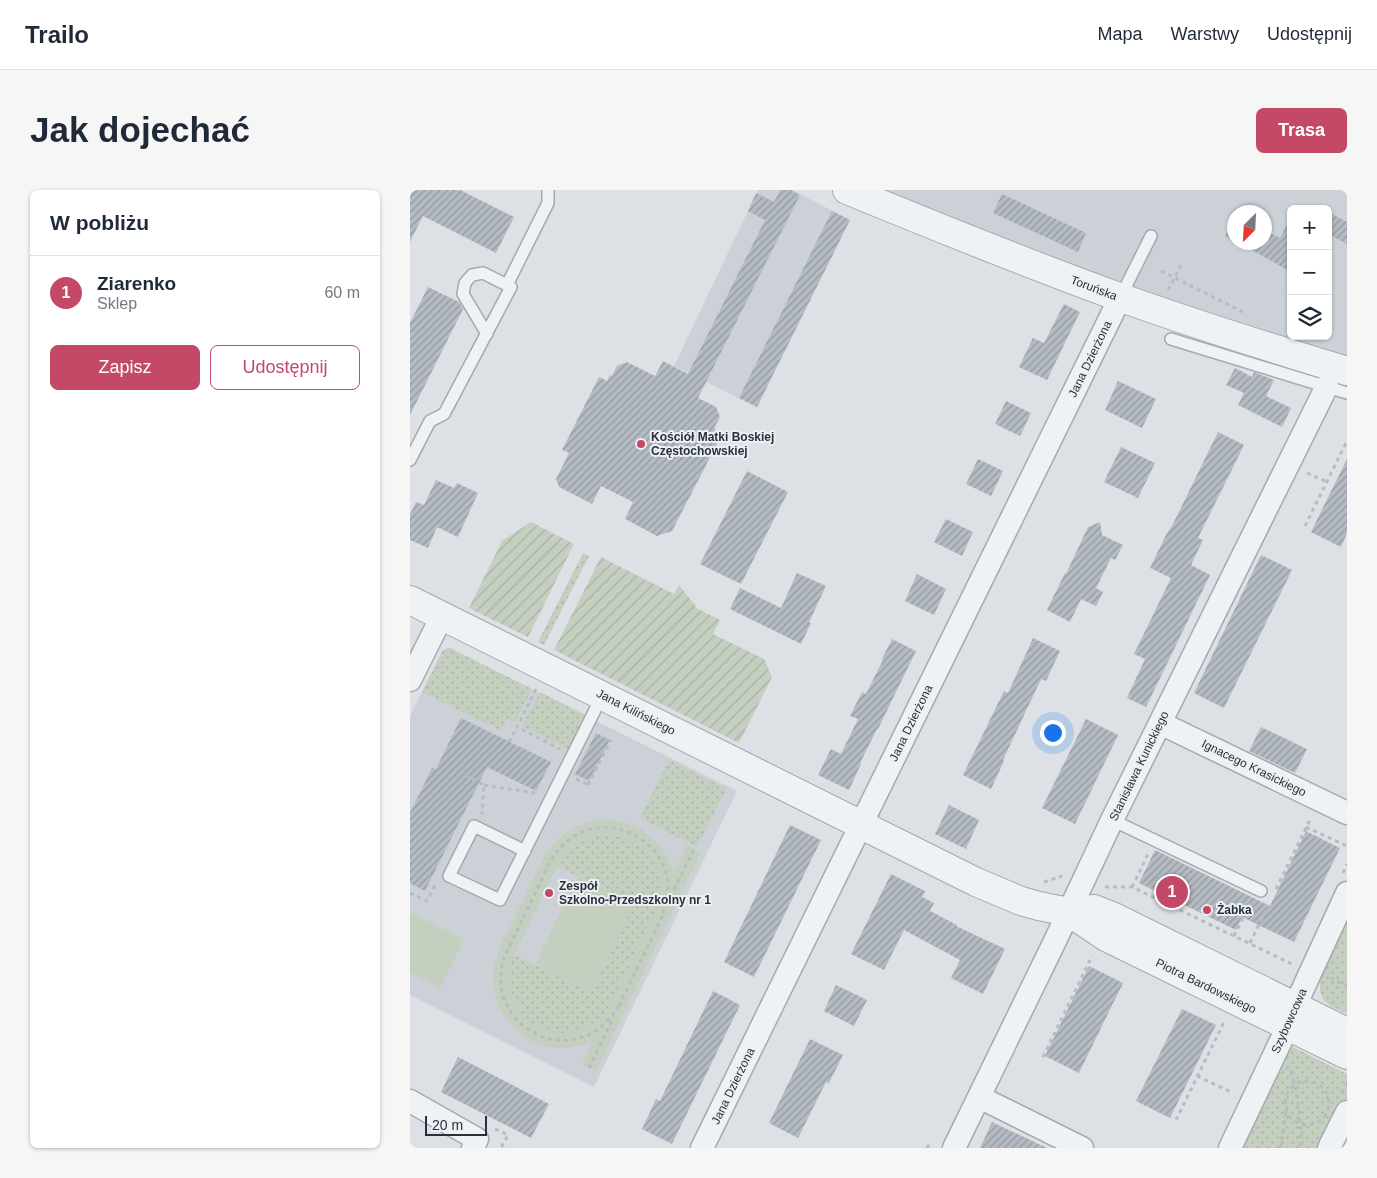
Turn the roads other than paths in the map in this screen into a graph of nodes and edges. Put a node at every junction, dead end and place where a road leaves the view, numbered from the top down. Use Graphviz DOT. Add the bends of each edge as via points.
graph roads {
  1 [pos="548,190"];
  2 [pos="847,190"];
  3 [pos="1151,236"];
  4 [pos="507,285"];
  5 [pos="1120,298"];
  6 [pos="487,334"];
  7 [pos="1171,339"];
  8 [pos="1340,383"];
  9 [pos="410,460"];
  10 [pos="410,600"];
  11 [pos="442,616"];
  12 [pos="410,680"];
  13 [pos="602,696"];
  14 [pos="1160,723"];
  15 [pos="1347,813"];
  16 [pos="1112,820"];
  17 [pos="861,825"];
  18 [pos="524,851"];
  19 [pos="1261,891"];
  20 [pos="1347,893"];
  21 [pos="1069,912"];
  22 [pos="1292,1016"];
  23 [pos="1347,1032"];
  24 [pos="1347,1055"];
  25 [pos="979,1097"];
  26 [pos="410,1101"];
  27 [pos="1347,1112"];
  28 [pos="473,1148"];
  29 [pos="702,1148"];
  30 [pos="954,1148"];
  31 [pos="1082,1148"];
  32 [pos="1230,1148"];
  33 [pos="1329,1148"];
  1 -- 4 [label="lane" via="548,203"];
  2 -- 5 [label="street, Toruńska"];
  3 -- 5 [label="lane"];
  4 -- 6 [label="lane" via="511,287"];
  4 -- 6 [label="lane" via="483,273 472,275 465,283 463,294"];
  5 -- 8 [label="street, Toruńska" via="1266,346"];
  5 -- 17 [label="street, Jana Dzierżona"];
  6 -- 9 [label="lane" via="444,414 430,421"];
  7 -- 8 [label="lane"];
  8 -- 14 [label="street, Stanisława Kunickiego"];
  10 -- 11 [label="street, Jana Kilińskiego"];
  11 -- 12 [label="street"];
  11 -- 13 [label="street, Jana Kilińskiego"];
  13 -- 17 [label="street, Jana Kilińskiego"];
  13 -- 18 [label="lane"];
  14 -- 15 [label="street, Ignacego Krasickiego"];
  14 -- 16 [label="street, Stanisława Kunickiego"];
  16 -- 19 [label="lane"];
  16 -- 21 [label="street, Stanisława Kunickiego"];
  17 -- 21 [label="street, Piotra Bardowskiego" via="1002,893"];
  17 -- 29 [label="street, Jana Dzierżona"];
  18 -- 18 [label="lane" via="500,900 449,876 474,826"];
  20 -- 22 [label="street, Szybowcowa"];
  21 -- 22 [label="street, Piotra Bardowskiego" via="1106,937"];
  21 -- 25 [label="street, Stanisława Kunickiego"];
  22 -- 23 [label="street, Piotra Bardowskiego"];
  22 -- 24 [label="street, Piotra Bardowskiego"];
  22 -- 32 [label="street, Szybowcowa"];
  25 -- 30 [label="street, Stanisława Kunickiego"];
  25 -- 31 [label="street"];
  26 -- 28 [label="street" via="478,1139"];
  27 -- 33 [label="street"];
}
